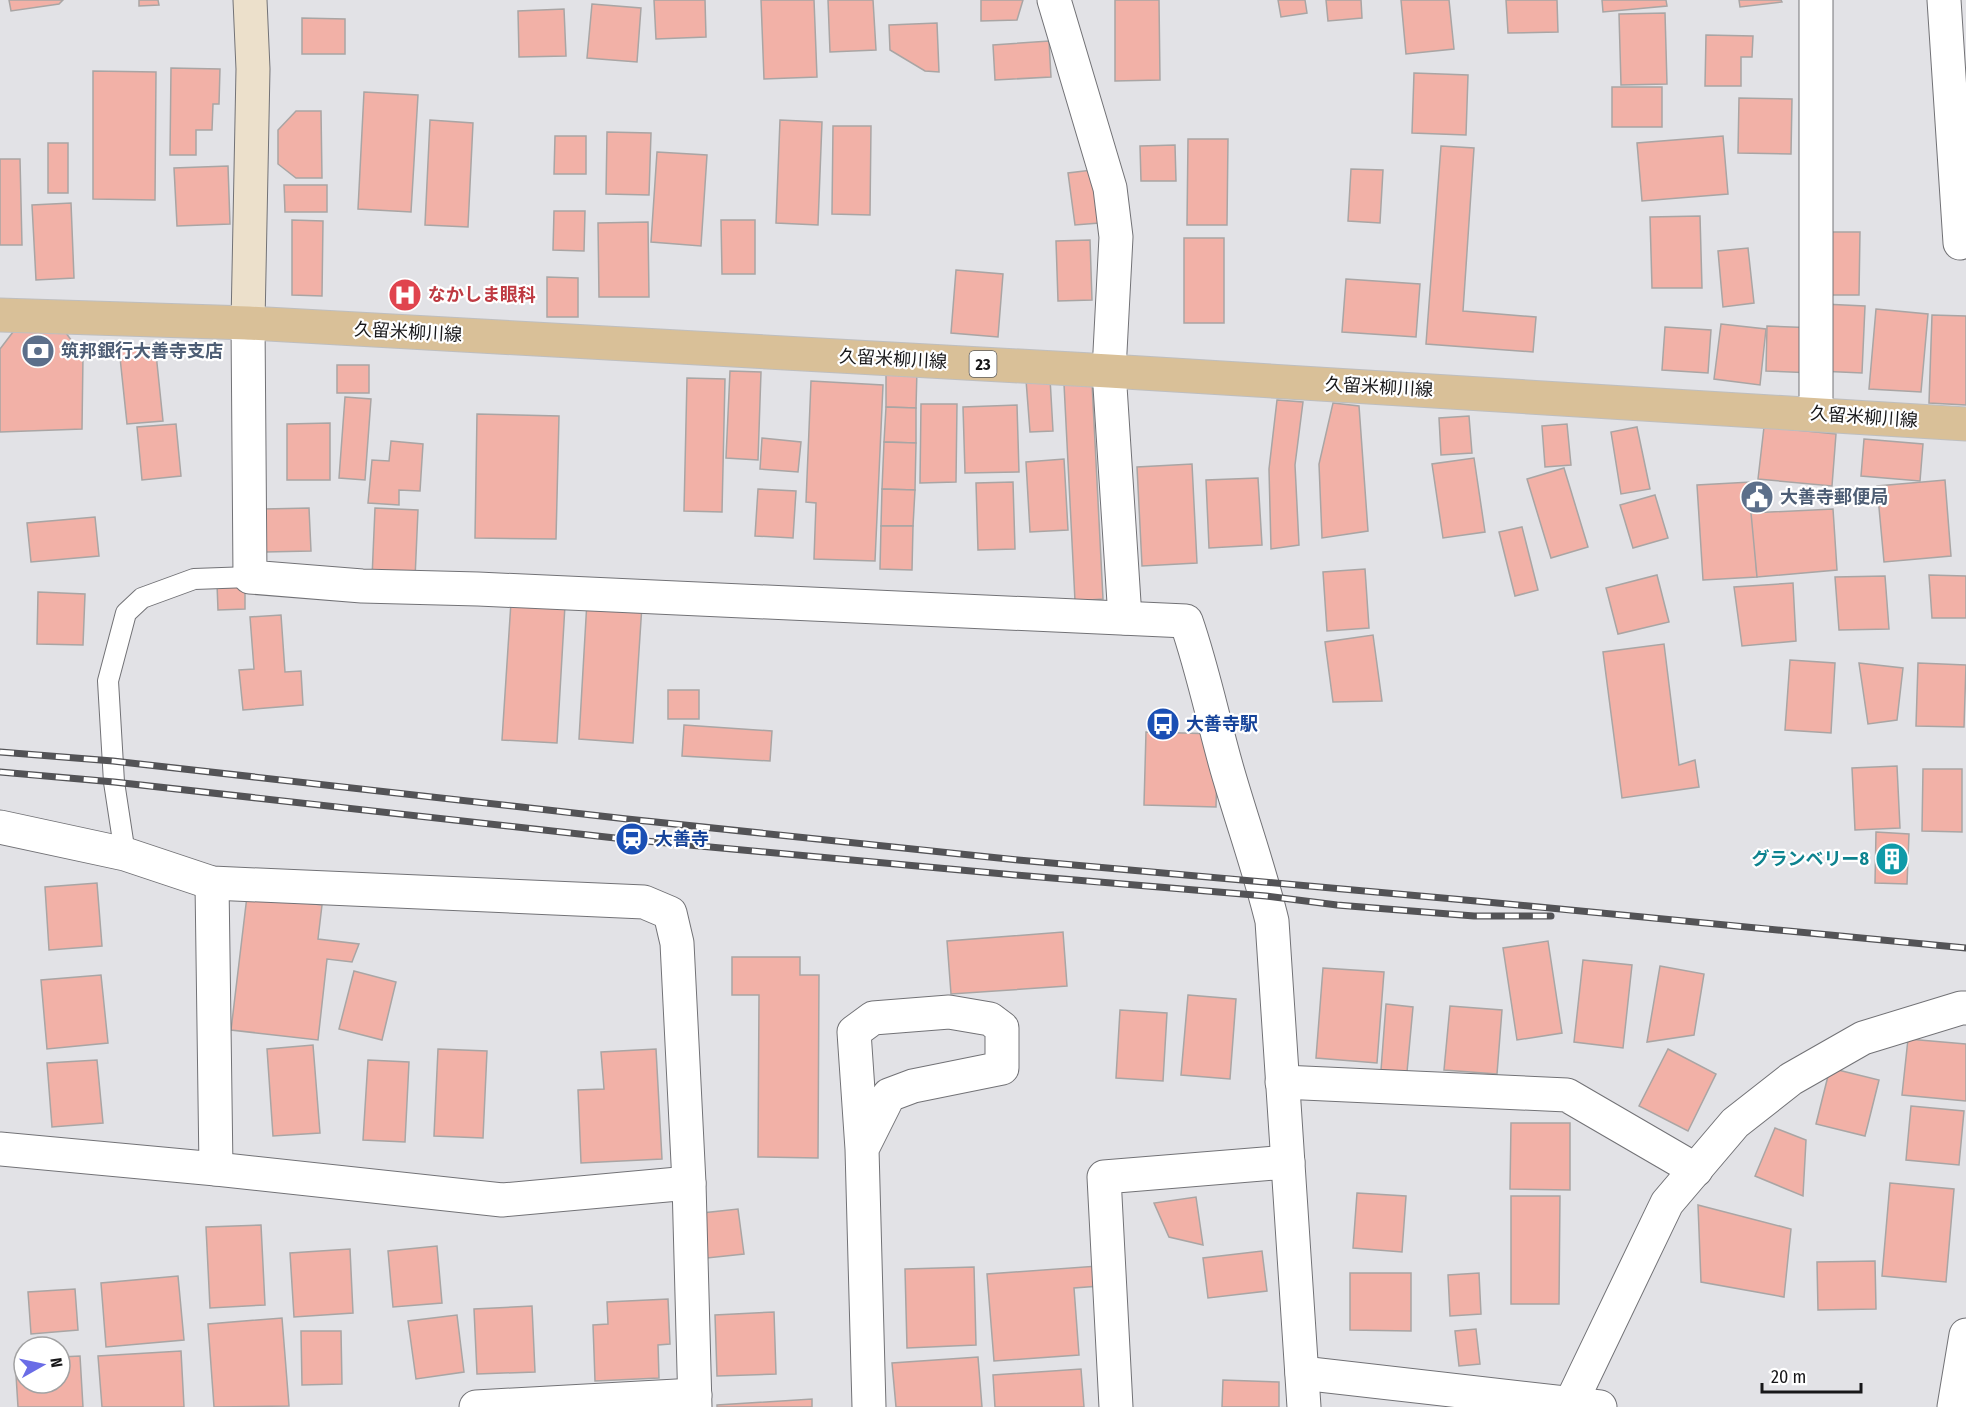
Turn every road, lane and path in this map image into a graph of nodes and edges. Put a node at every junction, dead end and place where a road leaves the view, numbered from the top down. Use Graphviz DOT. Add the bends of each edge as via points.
graph roads {
  1 [pos="250,0"];
  2 [pos="1054,0"];
  3 [pos="1816,0"];
  4 [pos="1944,0"];
  5 [pos="1960,243"];
  6 [pos="0,315"];
  7 [pos="248,323"];
  8 [pos="1109,371"];
  9 [pos="1816,414"];
  10 [pos="1966,424"];
  11 [pos="250,577"];
  12 [pos="1125,618"];
  13 [pos="0,827"];
  14 [pos="125,854"];
  15 [pos="212,883"];
  16 [pos="1966,1008"];
  17 [pos="1282,1082"];
  18 [pos="0,1149"];
  19 [pos="862,1149"];
  20 [pos="1288,1162"];
  21 [pos="216,1169"];
  22 [pos="1696,1170"];
  23 [pos="689,1183"];
  24 [pos="1966,1335"];
  25 [pos="1302,1373"];
  26 [pos="695,1401"];
  27 [pos="1579,1406"];
  28 [pos="476,1407"];
  29 [pos="869,1407"];
  30 [pos="1116,1407"];
  31 [pos="1304,1407"];
  32 [pos="1954,1407"];
  1 -- 7 [label="street" via="253,69"];
  2 -- 8 [label="street" via="1110,188 1116,237"];
  3 -- 9 [label="street"];
  4 -- 5 [label="street"];
  6 -- 7 [label="main road, 久留米柳川線 / 23"];
  7 -- 8 [label="main road, 久留米柳川線 / 23"];
  7 -- 11 [label="street"];
  8 -- 9 [label="main road, 久留米柳川線 / 23"];
  8 -- 12 [label="street"];
  9 -- 10 [label="main road, 久留米柳川線 / 23"];
  11 -- 12 [label="street" via="362,586"];
  11 -- 14 [label="lane" via="194,579 142,598 126,613 108,681 114,783"];
  12 -- 17 [label="street" via="1186,621 1195,646 1272,921"];
  13 -- 14 [label="street"];
  14 -- 15 [label="street"];
  15 -- 21 [label="street"];
  15 -- 23 [label="street" via="644,902 670,913 677,943"];
  16 -- 22 [label="street" via="1863,1038 1791,1079 1735,1123"];
  17 -- 20 [label="street"];
  17 -- 22 [label="street" via="1567,1095"];
  18 -- 21 [label="street"];
  19 -- 19 [label="street" via="854,1032 873,1018 949,1012 990,1019 1002,1028 1002,1068 913,1086 889,1095"];
  19 -- 29 [label="street"];
  20 -- 25 [label="street"];
  20 -- 30 [label="street" via="1104,1177"];
  21 -- 23 [label="street" via="502,1200"];
  22 -- 27 [label="street" via="1667,1203"];
  23 -- 26 [label="street"];
  24 -- 32 [label="street"];
  25 -- 27 [label="street"];
  25 -- 31 [label="street"];
  26 -- 28 [label="street"];
}
